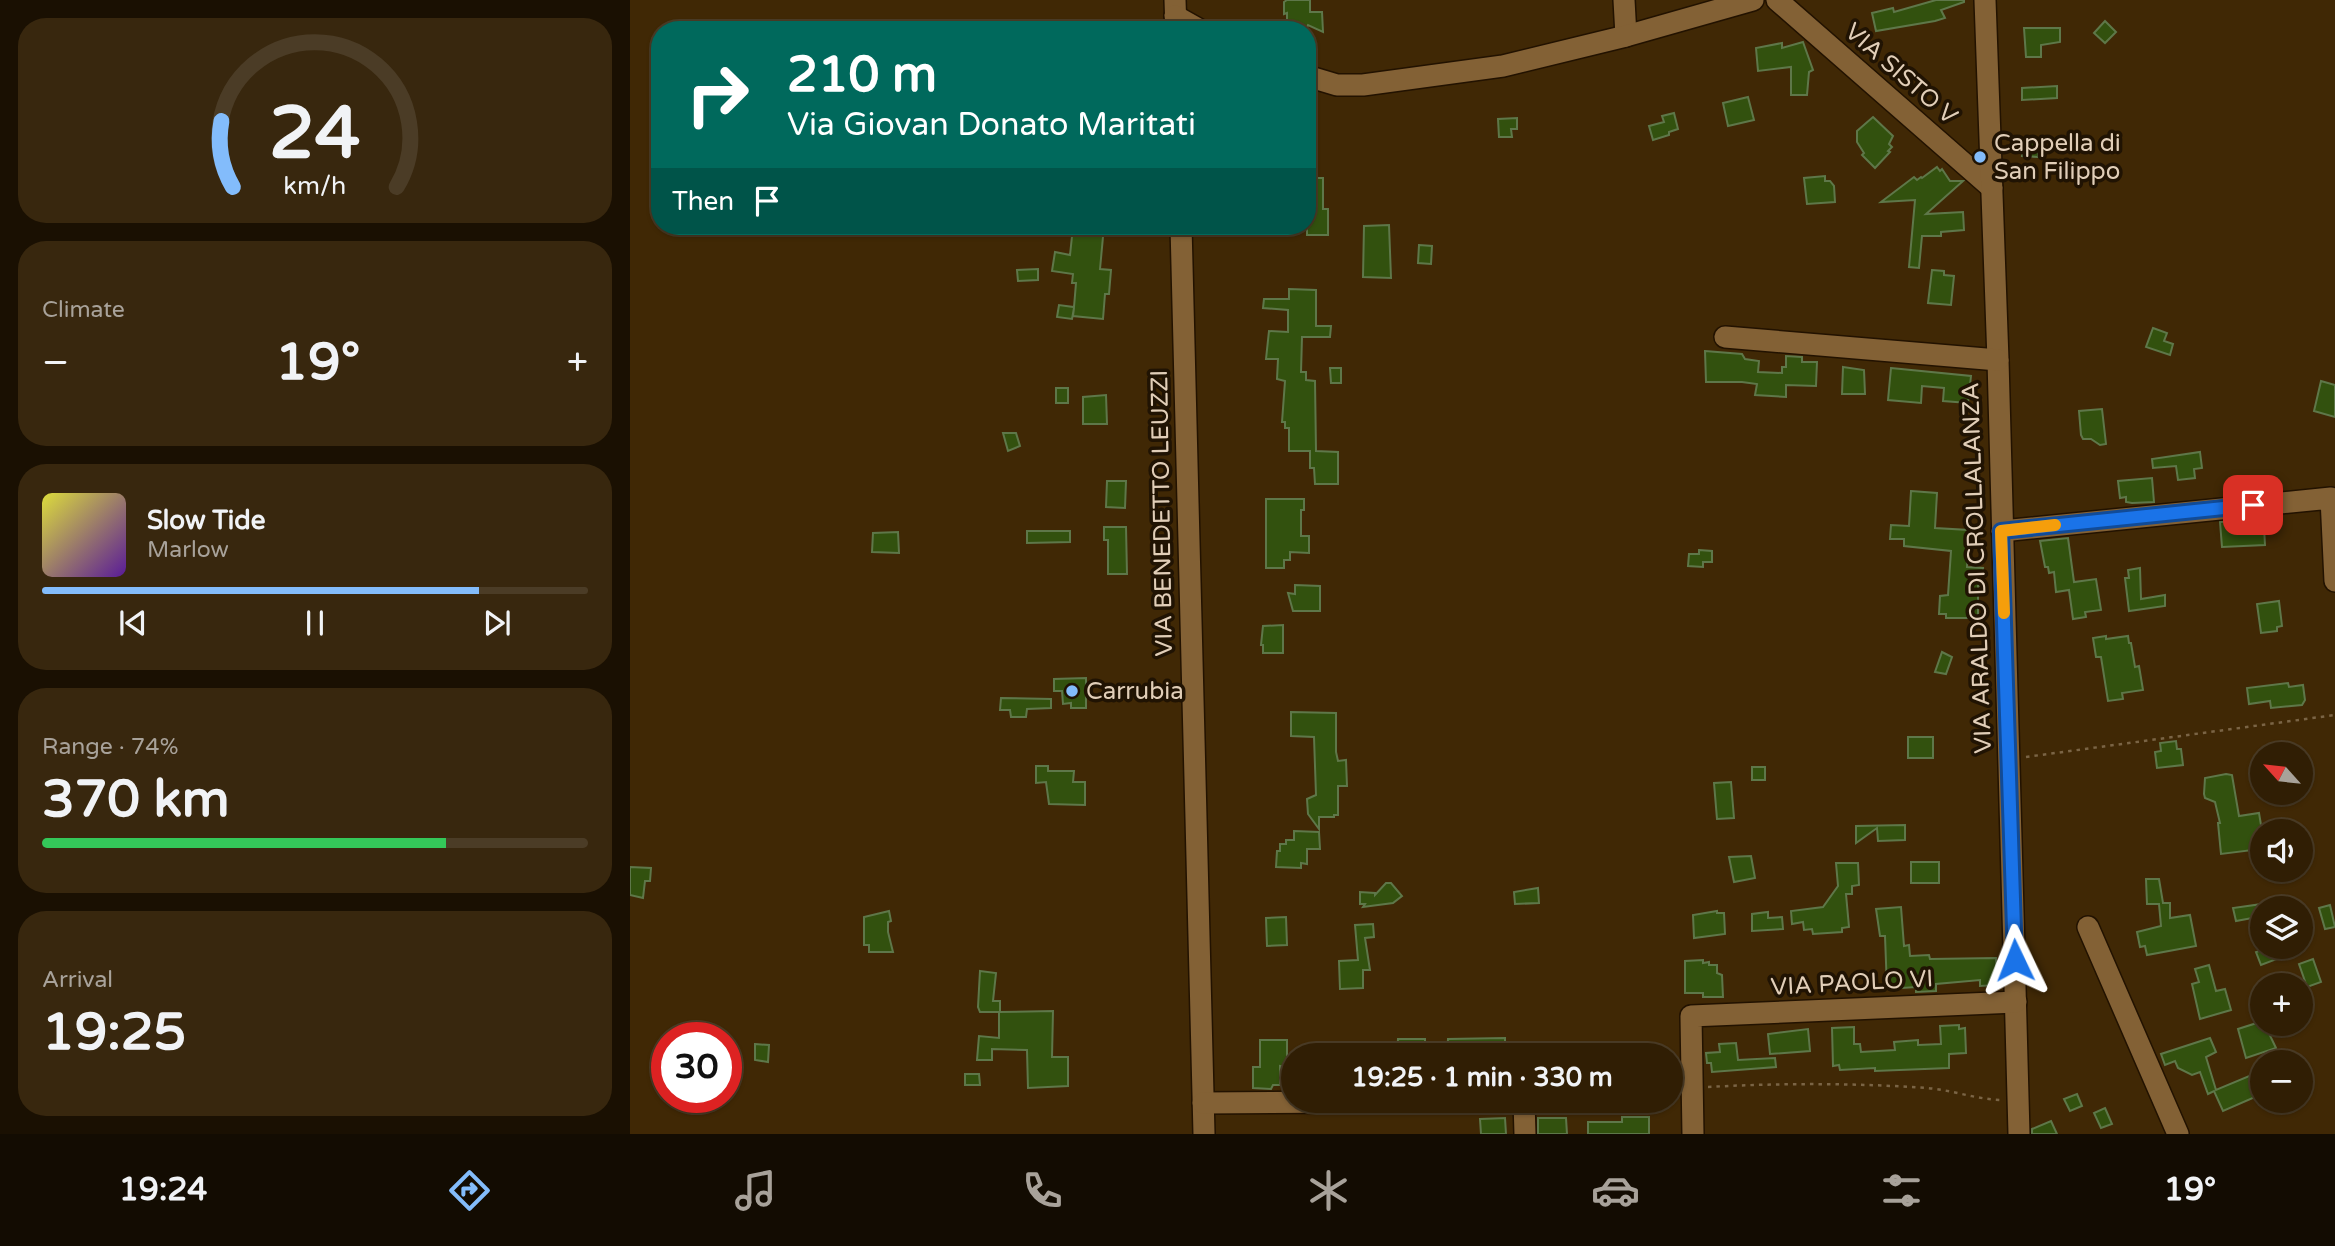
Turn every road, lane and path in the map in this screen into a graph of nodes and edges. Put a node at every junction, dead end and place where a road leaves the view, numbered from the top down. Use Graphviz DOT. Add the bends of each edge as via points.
graph roads {
  1 [pos="1624,0"];
  2 [pos="1753,0"];
  3 [pos="1777,0"];
  4 [pos="1985,0"];
  5 [pos="1626,36"];
  6 [pos="1316,79"];
  7 [pos="1992,188"];
  8 [pos="1181,235"];
  9 [pos="1725,337"];
  10 [pos="1998,360"];
  11 [pos="2001,531"];
  12 [pos="2335,582"];
  13 [pos="2335,715"];
  14 [pos="2008,760"];
  15 [pos="2088,927"];
  16 [pos="2016,1002"];
  17 [pos="1685,1096"];
  18 [pos="2018,1101"];
  19 [pos="1281,1102"];
  20 [pos="1203,1103"];
  21 [pos="1524,1113"];
  22 [pos="1205,1134"];
  23 [pos="1525,1134"];
  24 [pos="1693,1134"];
  25 [pos="2019,1134"];
  26 [pos="2178,1134"];
  1 -- 5 [label="street"];
  2 -- 5 [label="street"];
  3 -- 7 [label="street, VIA SISTO V"];
  4 -- 7 [label="street, VIA ARALDO DI CROLLALANZA"];
  5 -- 6 [label="street" via="1503,66 1363,85"];
  7 -- 10 [label="street, VIA ARALDO DI CROLLALANZA"];
  8 -- 20 [label="street, VIA BENEDETTO LEUZZI"];
  9 -- 10 [label="street"];
  10 -- 11 [label="street, VIA ARALDO DI CROLLALANZA"];
  11 -- 12 [label="street" via="2331,498"];
  11 -- 14 [label="street, VIA ARALDO DI CROLLALANZA"];
  13 -- 14 [label="path"];
  14 -- 16 [label="street, VIA ARALDO DI CROLLALANZA"];
  15 -- 26 [label="street"];
  16 -- 17 [label="street, VIA PAOLO VI" via="1691,1016"];
  16 -- 18 [label="street, VIA ARALDO DI CROLLALANZA"];
  17 -- 18 [label="path" via="1741,1085 1900,1086"];
  17 -- 24 [label="street"];
  18 -- 25 [label="street, VIA ARALDO DI CROLLALANZA"];
  19 -- 20 [label="street"];
  20 -- 22 [label="street, VIA BENEDETTO LEUZZI"];
  21 -- 23 [label="street"];
}
